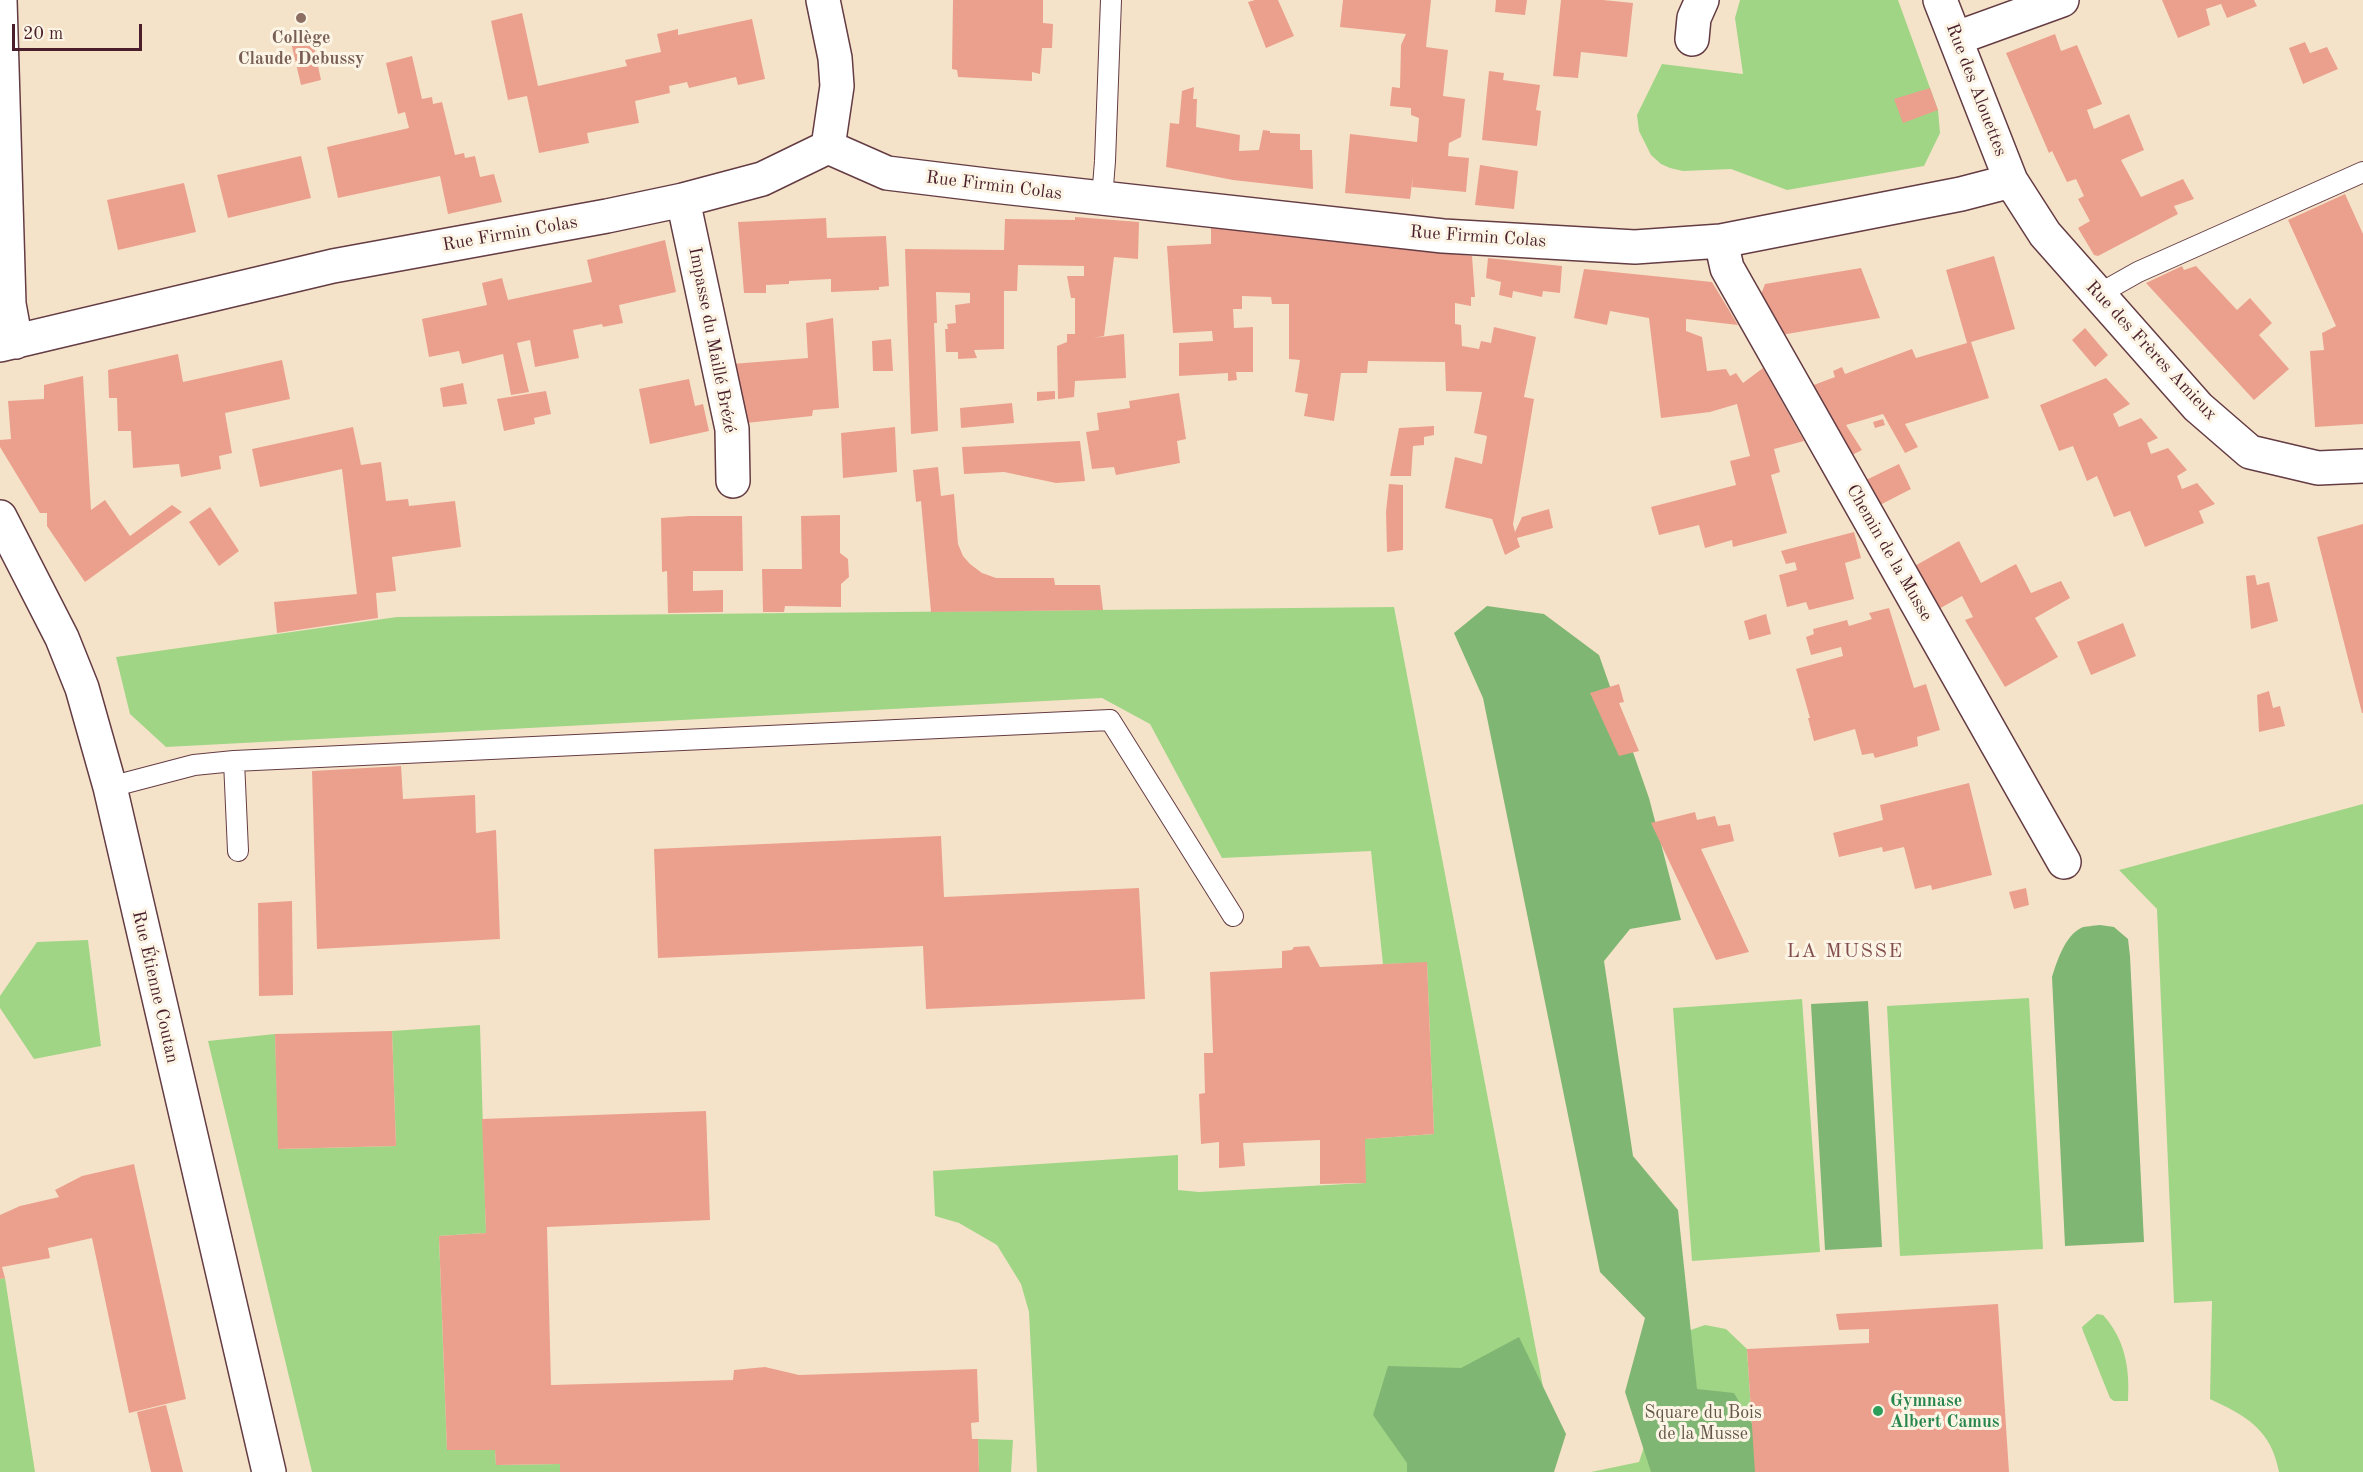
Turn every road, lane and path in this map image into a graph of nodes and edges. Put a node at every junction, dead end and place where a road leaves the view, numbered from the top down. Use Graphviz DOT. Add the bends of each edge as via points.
graph roads {
  1 [pos="0,0"];
  2 [pos="823,0"];
  3 [pos="1111,0"];
  4 [pos="1702,0"];
  5 [pos="1940,0"];
  6 [pos="2062,0"];
  7 [pos="1957,38"];
  8 [pos="1692,39"];
  9 [pos="828,147"];
  10 [pos="2363,172"];
  11 [pos="2011,181"];
  12 [pos="1102,199"];
  13 [pos="683,200"];
  14 [pos="1721,241"];
  15 [pos="2099,294"];
  16 [pos="8,343"];
  17 [pos="2363,466"];
  18 [pos="733,481"];
  19 [pos="0,517"];
  20 [pos="234,761"];
  21 [pos="110,787"];
  22 [pos="238,852"];
  23 [pos="2064,862"];
  24 [pos="1233,916"];
  25 [pos="269,1472"];
  1 -- 16 [label="street"];
  2 -- 9 [label="street" via="837,86"];
  3 -- 12 [label="lane"];
  4 -- 8 [label="street" via="1694,18"];
  5 -- 7 [label="street, Rue des Alouettes"];
  6 -- 7 [label="street"];
  7 -- 11 [label="street, Rue des Alouettes"];
  9 -- 12 [label="street, Rue Firmin Colas" via="886,172"];
  9 -- 13 [label="street, Rue Firmin Colas" via="762,179"];
  10 -- 15 [label="lane" via="2138,272"];
  11 -- 14 [label="street, Rue Firmin Colas"];
  11 -- 15 [label="street, Rue des Frères Amieux" via="2045,234"];
  12 -- 14 [label="street, Rue Firmin Colas" via="1443,236 1635,247"];
  13 -- 16 [label="street, Rue Firmin Colas" via="333,266"];
  13 -- 18 [label="street, Impasse du Maillé Brézé" via="732,429"];
  14 -- 23 [label="street, Chemin de la Musse" via="1727,268"];
  15 -- 17 [label="street, Rue des Frères Amieux" via="2198,407 2250,452 2318,468"];
  19 -- 21 [label="street, Rue Étienne Coutan" via="62,638 82,688"];
  20 -- 21 [label="lane" via="194,765"];
  20 -- 22 [label="lane"];
  20 -- 24 [label="lane" via="1110,720"];
  21 -- 25 [label="street, Rue Étienne Coutan"];
}
